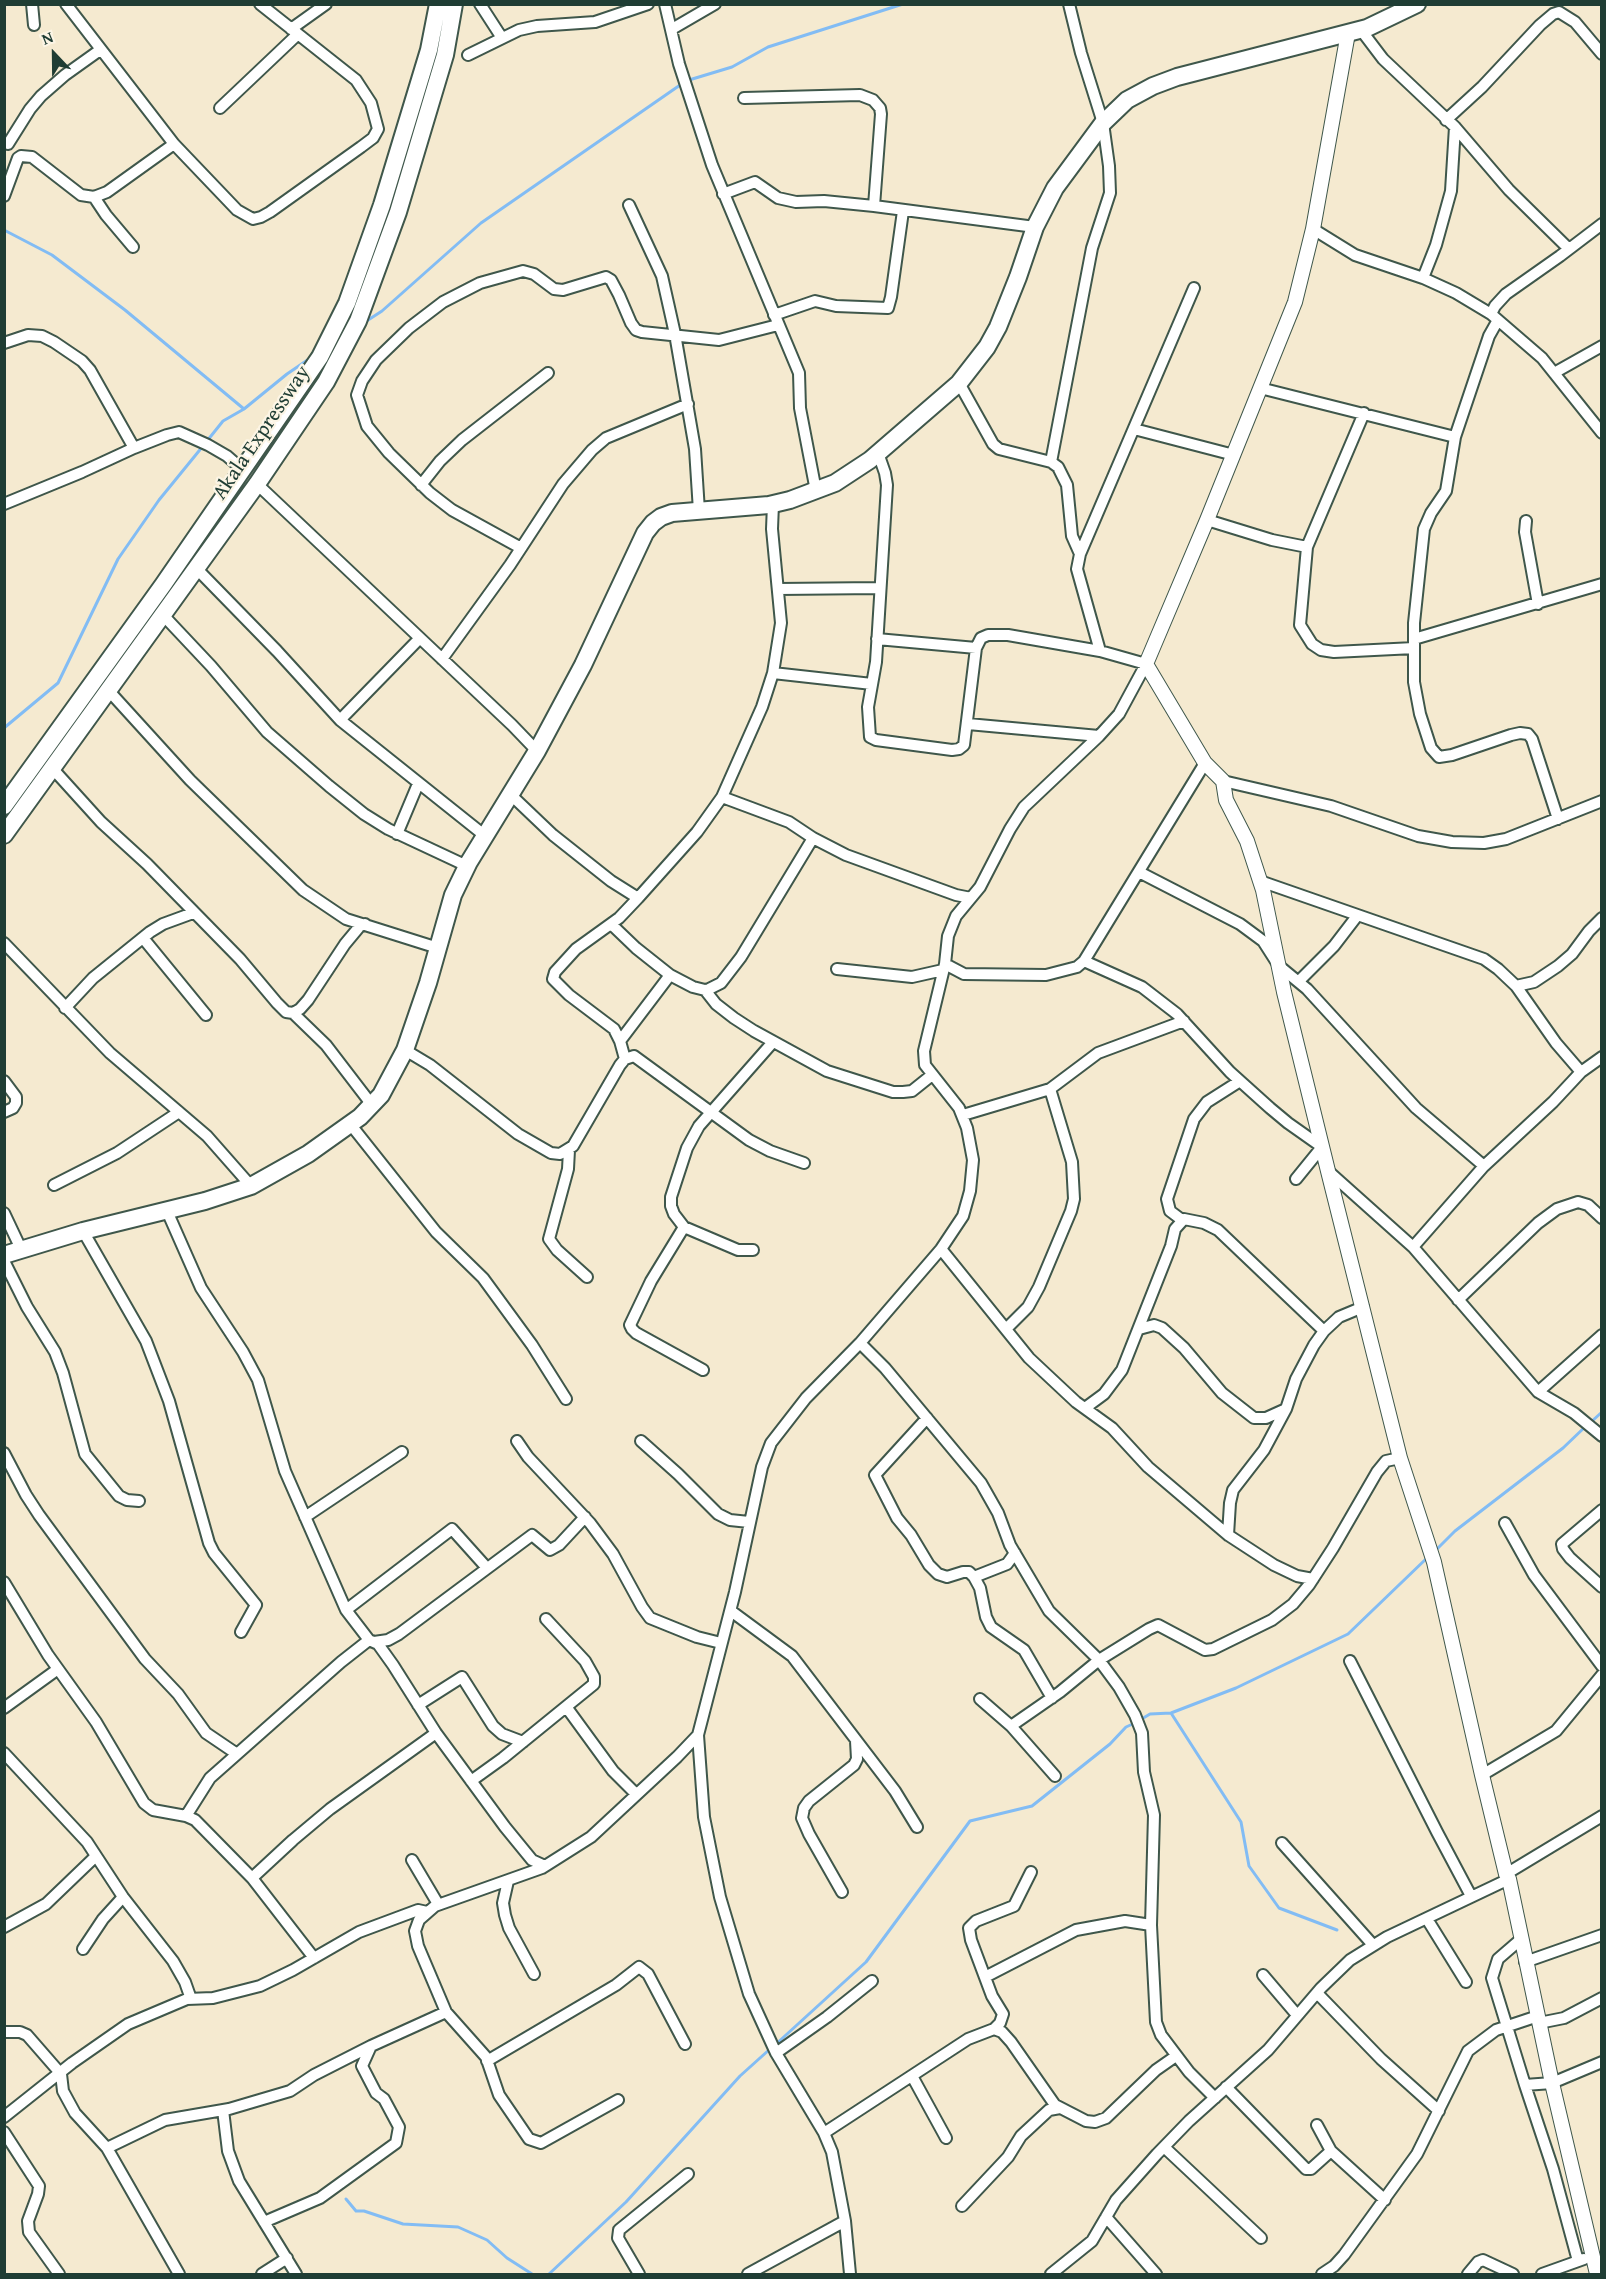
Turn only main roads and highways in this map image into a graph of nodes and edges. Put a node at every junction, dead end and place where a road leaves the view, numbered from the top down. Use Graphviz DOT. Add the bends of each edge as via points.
graph roads {
  1 [pos="438,4"];
  2 [pos="454,4"];
  3 [pos="1417,4"];
  4 [pos="316,365"];
  5 [pos="326,382"];
  6 [pos="163,585"];
  7 [pos="176,596"];
  8 [pos="4,806"];
  9 [pos="4,835"];
  10 [pos="4,1255"];
  1 -- 4 [label="main road, Akala Expressway" via="429,50 382,205 347,303"];
  2 -- 5 [label="main road, Akala Expressway" via="445,55 398,212 358,321"];
  3 -- 10 [label="main road" via="1355,32 1161,83 1127,100 1103,123 1055,188 1035,227 998,327 959,383 878,453 835,483 790,501 672,513 661,517 645,533 584,665 453,895 405,1050 381,1095 351,1125 251,1186"];
  4 -- 5 [label="main road"];
  4 -- 6 [label="main road, Akala Expressway"];
  5 -- 7 [label="main road, Akala Expressway"];
  6 -- 7 [label="main road"];
  6 -- 8 [label="main road, Akala Expressway"];
  7 -- 9 [label="main road, Akala Expressway"];
}
